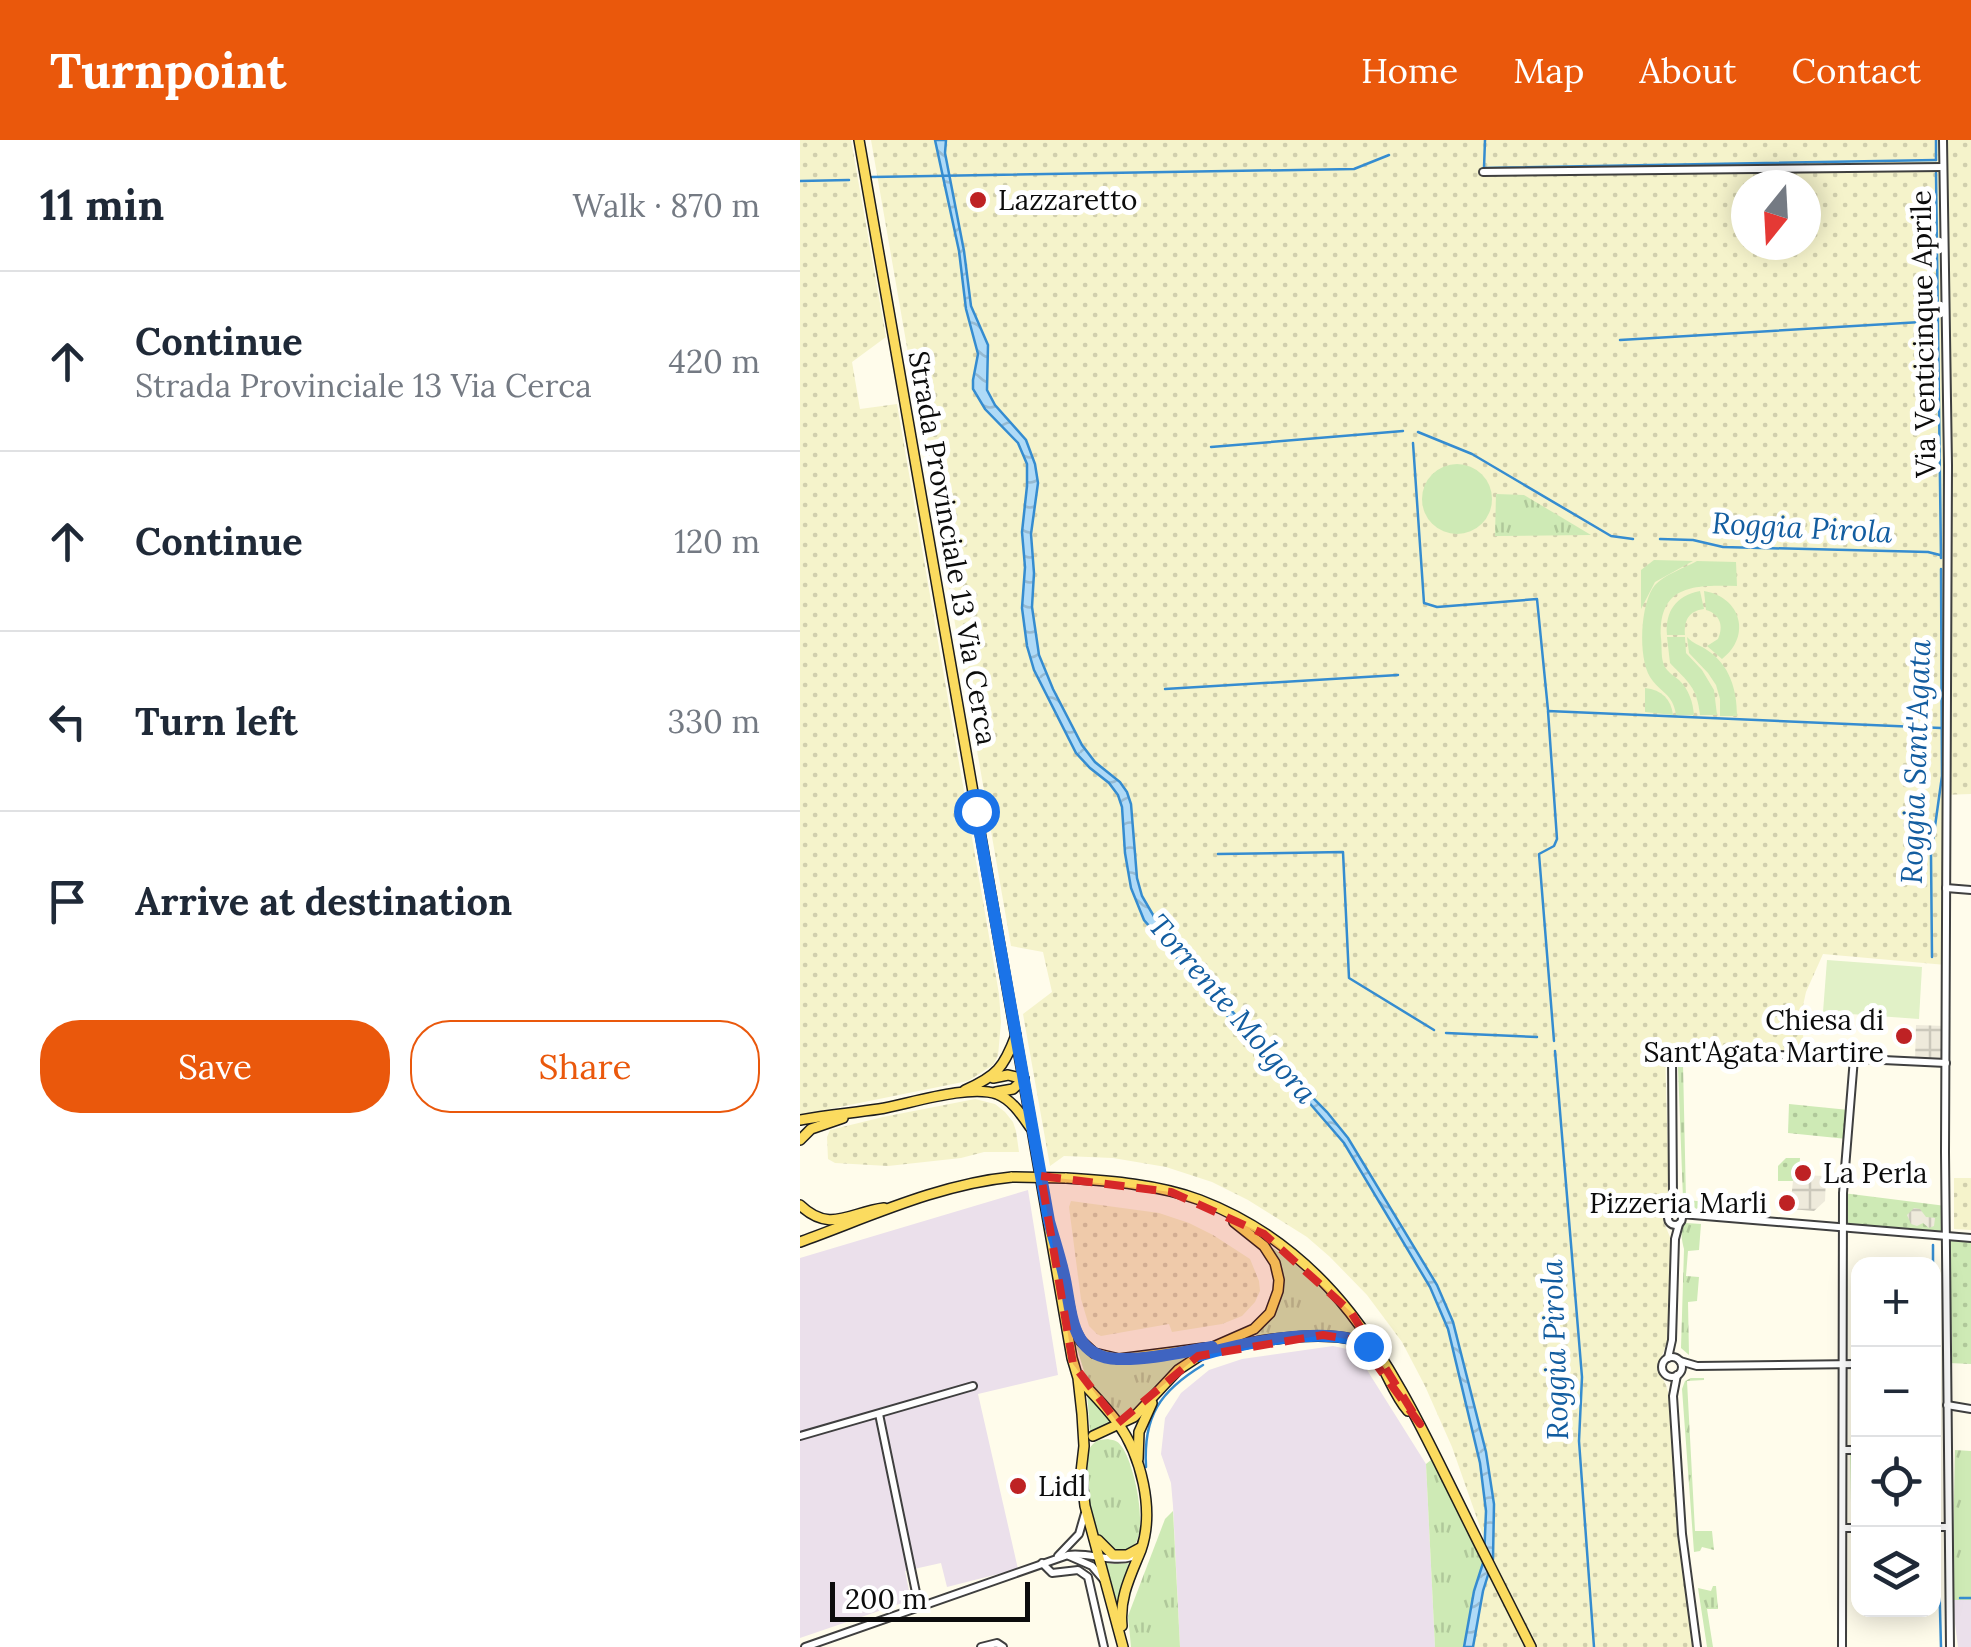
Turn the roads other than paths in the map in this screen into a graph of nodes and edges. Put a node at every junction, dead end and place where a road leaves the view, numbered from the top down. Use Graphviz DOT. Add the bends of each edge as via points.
graph roads {
  1 [pos="859,140"];
  2 [pos="1943,140"];
  3 [pos="1943,166"];
  4 [pos="1483,172"];
  5 [pos="1946,888"];
  6 [pos="1971,890"];
  7 [pos="1016,1035"];
  8 [pos="1712,1052"];
  9 [pos="1672,1058"];
  10 [pos="1854,1058"];
  11 [pos="1946,1063"];
  12 [pos="1024,1080"];
  13 [pos="987,1087"];
  14 [pos="880,1108"];
  15 [pos="800,1120"];
  16 [pos="1034,1134"];
  17 [pos="800,1140"];
  18 [pos="1202,1202"];
  19 [pos="800,1205"];
  20 [pos="897,1207"];
  21 [pos="1677,1218"];
  22 [pos="1049,1221"];
  23 [pos="1844,1228"];
  24 [pos="1946,1237"];
  25 [pos="1971,1238"];
  26 [pos="800,1242"];
  27 [pos="1212,1347"];
  28 [pos="1198,1356"];
  29 [pos="1675,1359"];
  30 [pos="1843,1363"];
  31 [pos="1851,1364"];
  32 [pos="1697,1366"];
  33 [pos="1941,1370"];
  34 [pos="1946,1370"];
  35 [pos="1666,1374"];
  36 [pos="1679,1374"];
  37 [pos="1078,1378"];
  38 [pos="972,1386"];
  39 [pos="1158,1390"];
  40 [pos="1673,1396"];
  41 [pos="1947,1405"];
  42 [pos="1971,1409"];
  43 [pos="879,1414"];
  44 [pos="1118,1423"];
  45 [pos="1420,1424"];
  46 [pos="800,1436"];
  47 [pos="1093,1436"];
  48 [pos="1084,1446"];
  49 [pos="1131,1448"];
  50 [pos="1843,1450"];
  51 [pos="1851,1450"];
  52 [pos="1138,1467"];
  53 [pos="1086,1506"];
  54 [pos="1948,1527"];
  55 [pos="1843,1528"];
  56 [pos="1851,1528"];
  57 [pos="1941,1528"];
  58 [pos="1094,1534"];
  59 [pos="1142,1547"];
  60 [pos="1068,1555"];
  61 [pos="1099,1556"];
  62 [pos="1053,1559"];
  63 [pos="1042,1563"];
  64 [pos="1108,1585"];
  65 [pos="918,1607"];
  66 [pos="1002,1646"];
  67 [pos="806,1647"];
  68 [pos="982,1647"];
  69 [pos="1104,1647"];
  70 [pos="1123,1647"];
  71 [pos="1531,1647"];
  72 [pos="1697,1647"];
  73 [pos="1842,1647"];
  74 [pos="1950,1647"];
  1 -- 7 [label="main road, Strada Provinciale 13 Via Cerca"];
  2 -- 3 [label="street, Via Venticinque Aprile"];
  3 -- 4 [label="street"];
  3 -- 5 [label="street, Via Venticinque Aprile"];
  5 -- 6 [label="street"];
  5 -- 11 [label="street, Via Venticinque Aprile"];
  7 -- 12 [label="main road, Strada Provinciale 13 Via Cerca"];
  7 -- 13 [label="main road"];
  8 -- 10 [label="street"];
  9 -- 21 [label="street"];
  10 -- 11 [label="street"];
  10 -- 23 [label="street"];
  11 -- 24 [label="street, Via Venticinque Aprile"];
  12 -- 13 [label="main road" via="1014,1089"];
  12 -- 13 [label="main road" via="1008,1074"];
  12 -- 16 [label="main road, Strada Provinciale 13 Via Cerca"];
  13 -- 14 [label="main road"];
  13 -- 16 [label="main road" via="1012,1104"];
  14 -- 15 [label="main road"];
  14 -- 17 [label="main road" via="820,1125"];
  16 -- 22 [label="main road, Strada Provinciale 13 Via Cerca"];
  18 -- 20 [label="main road, bridge" via="1146,1186 1012,1177"];
  18 -- 27 [label="main road" via="1264,1246 1279,1280 1259,1325"];
  18 -- 45 [label="main road" via="1274,1241 1330,1289 1373,1341"];
  19 -- 20 [label="main road" via="830,1221"];
  20 -- 26 [label="main road"];
  21 -- 23 [label="street"];
  21 -- 29 [label="street"];
  22 -- 27 [label="main road" via="1073,1326 1094,1353 1120,1359"];
  22 -- 37 [label="main road, Strada Provinciale 13 Via Cerca"];
  23 -- 24 [label="street"];
  23 -- 30 [label="street"];
  24 -- 25 [label="street"];
  24 -- 34 [label="street, Via Venticinque Aprile"];
  27 -- 28 [label="main road"];
  28 -- 39 [label="main road"];
  28 -- 45 [label="main road" via="1234,1345 1350,1338 1372,1350"];
  29 -- 32 [label="street"];
  29 -- 35 [label="street" via="1663,1366"];
  29 -- 36 [label="street"];
  30 -- 31 [label="street"];
  30 -- 32 [label="street"];
  30 -- 50 [label="street"];
  32 -- 36 [label="street"];
  33 -- 34 [label="street"];
  34 -- 41 [label="street, Via Venticinque Aprile"];
  35 -- 36 [label="street"];
  35 -- 40 [label="street"];
  36 -- 40 [label="street"];
  37 -- 44 [label="main road, Strada Provinciale 13 Via Cerca"];
  37 -- 48 [label="main road, Strada Provinciale 13 Via Cerca"];
  38 -- 43 [label="street"];
  39 -- 44 [label="main road" via="1134,1417"];
  39 -- 52 [label="main road" via="1140,1427"];
  40 -- 72 [label="street"];
  41 -- 42 [label="street"];
  41 -- 54 [label="street, Via Venticinque Aprile"];
  43 -- 46 [label="street"];
  43 -- 65 [label="street"];
  44 -- 47 [label="main road"];
  44 -- 49 [label="main road, Strada Provinciale 13 Via Cerca"];
  45 -- 71 [label="main road"];
  47 -- 48 [label="main road"];
  47 -- 49 [label="main road" via="1115,1436"];
  48 -- 53 [label="main road, Strada Provinciale 13 Via Cerca"];
  49 -- 52 [label="main road, Strada Provinciale 13 Via Cerca"];
  50 -- 51 [label="street"];
  50 -- 55 [label="street"];
  52 -- 59 [label="main road, Strada Provinciale 13 Via Cerca" via="1146,1512"];
  53 -- 58 [label="main road, Strada Provinciale 13 Via Cerca"];
  53 -- 62 [label="street" via="1079,1534"];
  54 -- 57 [label="street"];
  54 -- 74 [label="street, Via Venticinque Aprile"];
  55 -- 56 [label="street"];
  55 -- 73 [label="street"];
  58 -- 59 [label="main road" via="1114,1555"];
  58 -- 61 [label="main road, Strada Provinciale 13 Via Cerca"];
  59 -- 61 [label="street" via="1127,1559"];
  59 -- 70 [label="main road, Strada Provinciale 13 Via Cerca" via="1124,1592"];
  60 -- 61 [label="street"];
  60 -- 62 [label="street"];
  60 -- 64 [label="street" via="1092,1566"];
  61 -- 64 [label="main road, Strada Provinciale 13 Via Cerca"];
  62 -- 63 [label="street"];
  63 -- 65 [label="street"];
  63 -- 69 [label="street" via="1052,1573 1078,1570 1088,1577"];
  64 -- 70 [label="main road, Strada Provinciale 13 Via Cerca"];
  65 -- 67 [label="street"];
  66 -- 68 [label="street"];
}
